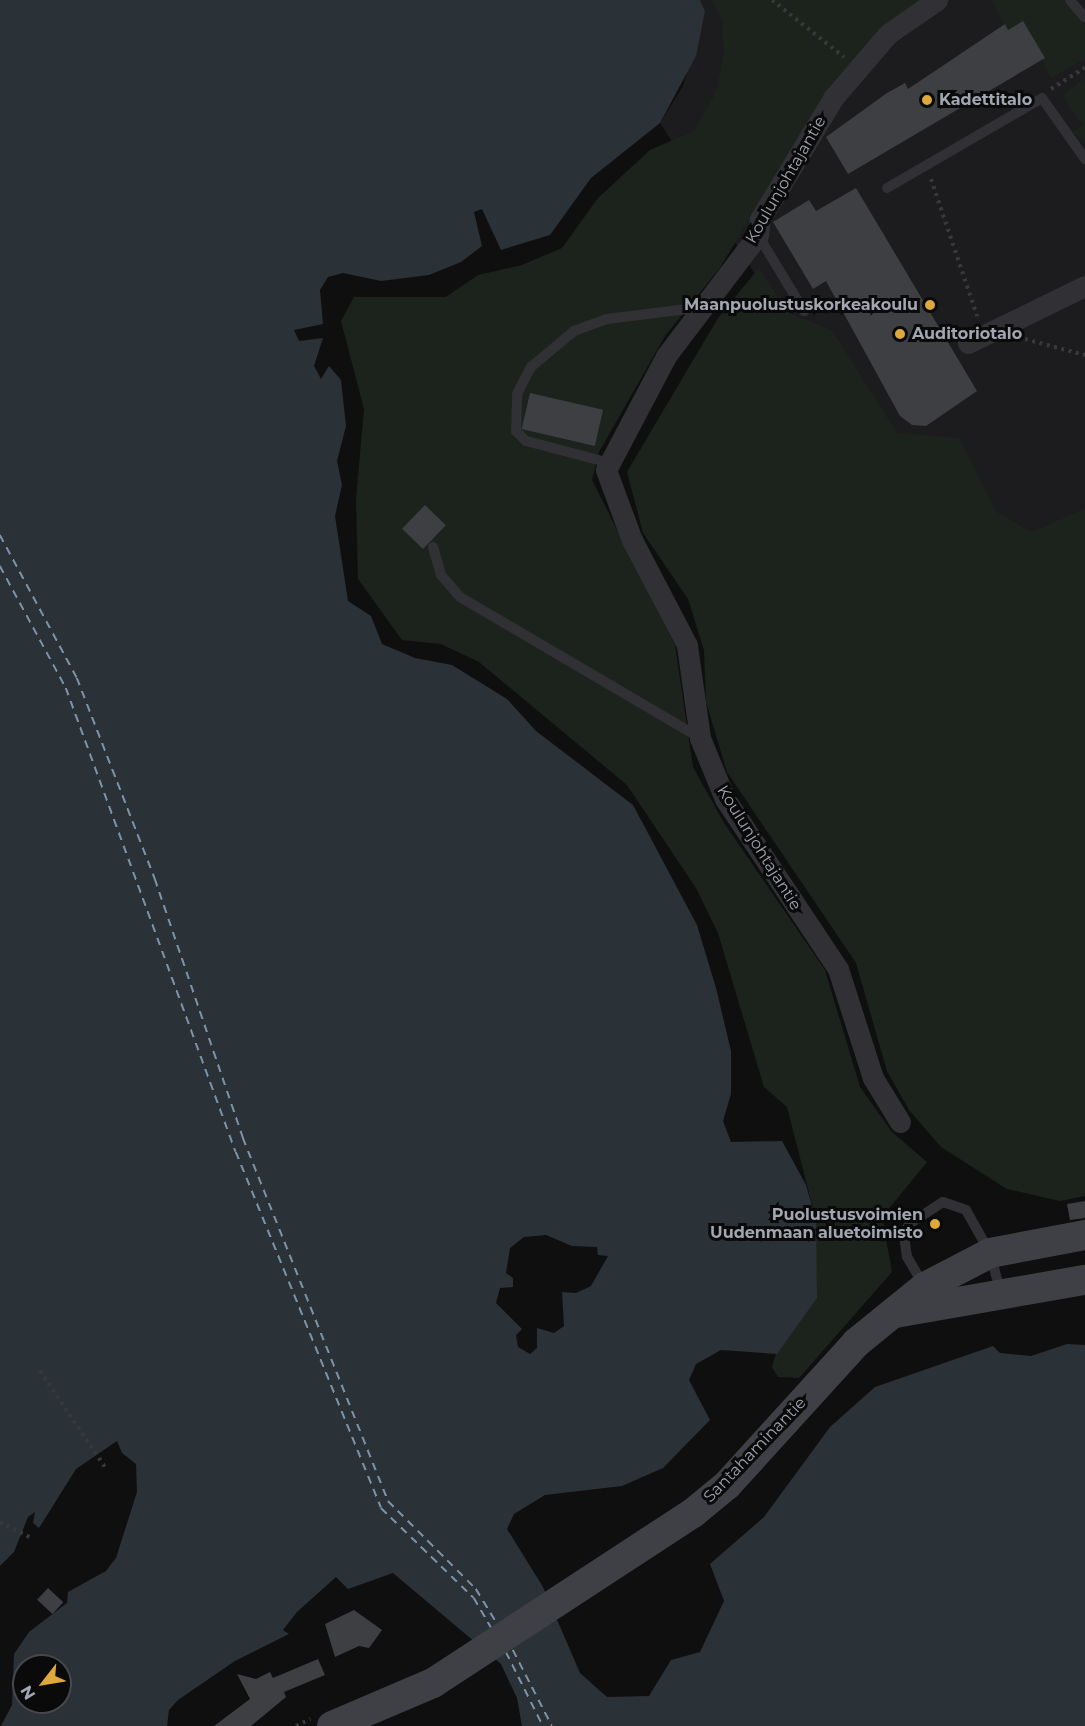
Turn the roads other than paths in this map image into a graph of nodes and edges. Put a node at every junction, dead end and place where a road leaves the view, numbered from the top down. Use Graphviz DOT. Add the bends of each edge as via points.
graph roads {
  1 [pos="937,0"];
  2 [pos="1070,0"];
  3 [pos="1085,18"];
  4 [pos="1080,147"];
  5 [pos="1085,159"];
  6 [pos="887,188"];
  7 [pos="758,235"];
  8 [pos="1085,286"];
  9 [pos="703,307"];
  10 [pos="804,310"];
  11 [pos="972,341"];
  12 [pos="610,463"];
  13 [pos="433,547"];
  14 [pos="700,738"];
  15 [pos="900,1122"];
  16 [pos="1085,1235"];
  17 [pos="990,1253"];
  18 [pos="1085,1280"];
  19 [pos="1001,1294"];
  20 [pos="930,1296"];
  21 [pos="332,1726"];
  1 -- 7 [label="street, Koulunjohtajantie" via="888,34 857,67 801,148 760,219"];
  2 -- 3 [label="lane"];
  4 -- 5 [label="lane"];
  4 -- 6 [label="lane" via="1042,98"];
  7 -- 9 [label="street, Koulunjohtajantie"];
  7 -- 10 [label="lane"];
  8 -- 11 [label="street"];
  9 -- 12 [label="street, Koulunjohtajantie" via="666,356"];
  9 -- 12 [label="lane" via="652,310 596,323 574,331 531,367 517,394 516,431 526,441"];
  12 -- 14 [label="street, Koulunjohtajantie" via="606,470 632,540 687,645"];
  13 -- 14 [label="lane" via="441,575 459,597"];
  14 -- 15 [label="street, Koulunjohtajantie" via="725,799 838,969 873,1078"];
  16 -- 17 [label="main road, Santahaminantie"];
  17 -- 19 [label="lane"];
  17 -- 20 [label="main road, Santahaminantie"];
  17 -- 20 [label="lane" via="966,1210 943,1202 909,1224 904,1235 907,1257"];
  18 -- 19 [label="main road, Santahaminantie"];
  19 -- 20 [label="main road, Santahaminantie"];
  20 -- 21 [label="main road, Santahaminantie" via="889,1313 727,1485 608,1571 410,1694"];
}
